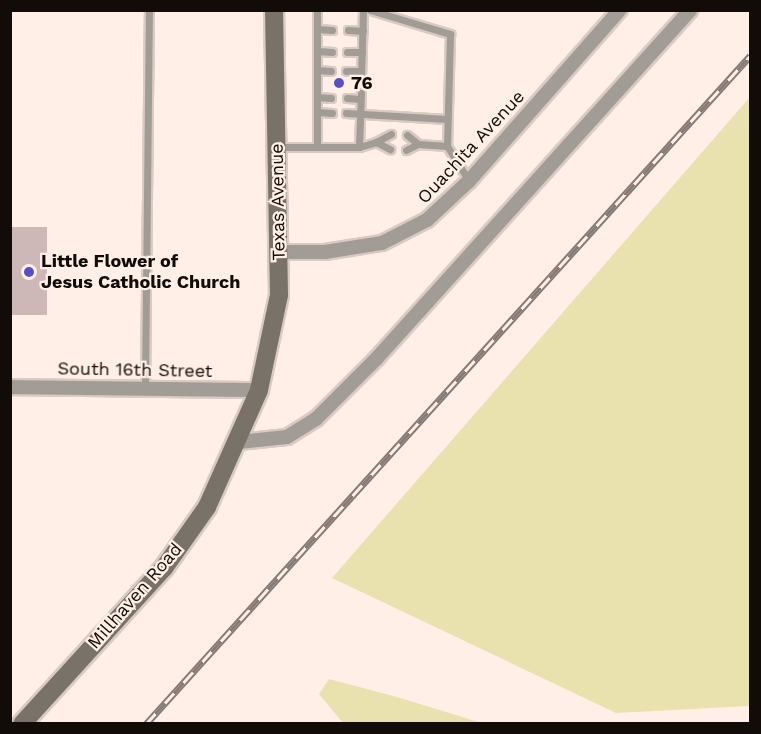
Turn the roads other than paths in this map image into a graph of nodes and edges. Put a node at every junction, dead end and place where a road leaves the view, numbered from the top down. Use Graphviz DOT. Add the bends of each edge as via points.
graph roads {
  1 [pos="149,10"];
  2 [pos="274,10"];
  3 [pos="317,10"];
  4 [pos="363,10"];
  5 [pos="370,10"];
  6 [pos="620,10"];
  7 [pos="690,10"];
  8 [pos="317,29"];
  9 [pos="332,30"];
  10 [pos="348,30"];
  11 [pos="363,31"];
  12 [pos="317,51"];
  13 [pos="332,52"];
  14 [pos="347,52"];
  15 [pos="362,52"];
  16 [pos="317,70"];
  17 [pos="331,71"];
  18 [pos="346,71"];
  19 [pos="317,97"];
  20 [pos="332,98"];
  21 [pos="347,98"];
  22 [pos="317,112"];
  23 [pos="332,113"];
  24 [pos="346,113"];
  25 [pos="360,114"];
  26 [pos="447,119"];
  27 [pos="391,134"];
  28 [pos="407,135"];
  29 [pos="376,142"];
  30 [pos="418,144"];
  31 [pos="447,146"];
  32 [pos="277,147"];
  33 [pos="317,147"];
  34 [pos="359,147"];
  35 [pos="390,149"];
  36 [pos="406,150"];
  37 [pos="469,181"];
  38 [pos="279,252"];
  39 [pos="10,387"];
  40 [pos="145,387"];
  41 [pos="260,390"];
  42 [pos="239,442"];
  43 [pos="22,723"];
  1 -- 40 [label="lane"];
  2 -- 32 [label="main road, Texas Avenue"];
  3 -- 8 [label="lane"];
  4 -- 11 [label="lane"];
  5 -- 26 [label="lane" via="450,34"];
  6 -- 37 [label="street, Ouachita Avenue"];
  7 -- 42 [label="street" via="377,358 316,419 287,437"];
  8 -- 9 [label="lane"];
  8 -- 12 [label="lane"];
  10 -- 11 [label="lane"];
  11 -- 15 [label="lane"];
  12 -- 13 [label="lane"];
  12 -- 16 [label="lane"];
  14 -- 15 [label="lane"];
  15 -- 18 [label="lane" via="361,74"];
  16 -- 17 [label="lane"];
  16 -- 19 [label="lane"];
  19 -- 20 [label="lane"];
  19 -- 22 [label="lane"];
  21 -- 25 [label="lane" via="361,96"];
  22 -- 23 [label="lane"];
  22 -- 33 [label="lane"];
  24 -- 25 [label="lane"];
  25 -- 26 [label="lane"];
  25 -- 34 [label="lane"];
  26 -- 31 [label="lane"];
  27 -- 29 [label="lane"];
  28 -- 30 [label="lane"];
  29 -- 34 [label="lane"];
  29 -- 35 [label="lane"];
  30 -- 31 [label="lane"];
  30 -- 36 [label="lane"];
  31 -- 37 [label="lane"];
  32 -- 33 [label="lane"];
  32 -- 38 [label="main road, Texas Avenue"];
  33 -- 34 [label="lane"];
  37 -- 38 [label="street, Ouachita Avenue" via="427,220 382,243 325,252"];
  38 -- 41 [label="main road, Texas Avenue" via="275,328"];
  39 -- 40 [label="street, South 16th Street"];
  40 -- 41 [label="street, South 16th Street"];
  41 -- 42 [label="main road, Millhaven Road"];
  42 -- 43 [label="main road, Millhaven Road" via="207,507 164,568"];
}
